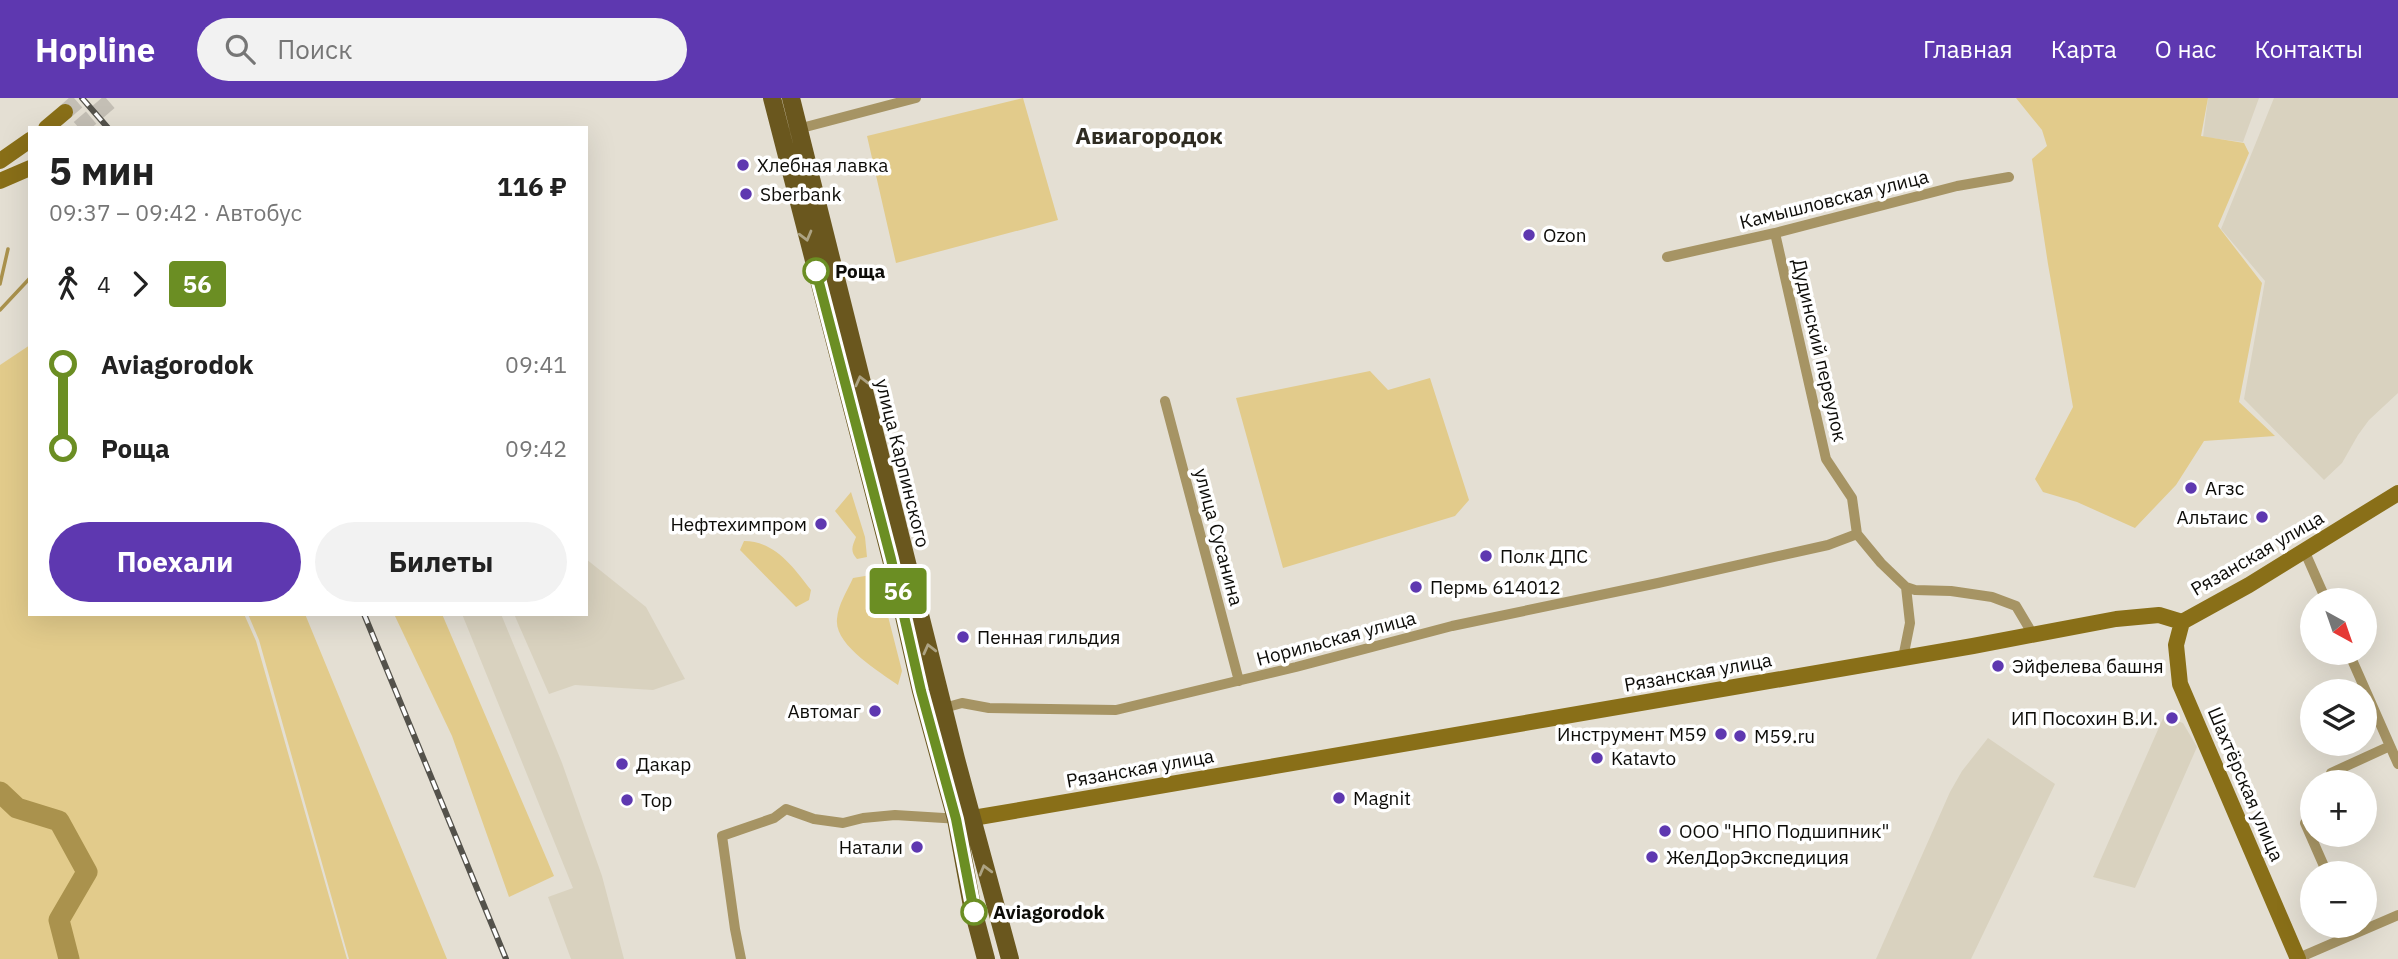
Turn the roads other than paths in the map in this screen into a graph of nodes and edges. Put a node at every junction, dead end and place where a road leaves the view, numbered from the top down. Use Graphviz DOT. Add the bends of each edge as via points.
graph roads {
  1 [pos="772,98"];
  2 [pos="791,98"];
  3 [pos="916,98"];
  4 [pos="65,112"];
  5 [pos="48,126"];
  6 [pos="789,131"];
  7 [pos="28,142"];
  8 [pos="0,161"];
  9 [pos="28,169"];
  10 [pos="2010,177"];
  11 [pos="0,181"];
  12 [pos="1775,233"];
  13 [pos="1667,257"];
  14 [pos="1165,401"];
  15 [pos="873,459"];
  16 [pos="2398,493"];
  17 [pos="1857,534"];
  18 [pos="2304,550"];
  19 [pos="1906,587"];
  20 [pos="2321,588"];
  21 [pos="2182,622"];
  22 [pos="2032,633"];
  23 [pos="1903,658"];
  24 [pos="2354,665"];
  25 [pos="1239,681"];
  26 [pos="944,708"];
  27 [pos="2390,746"];
  28 [pos="2398,764"];
  29 [pos="2338,770"];
  30 [pos="964,818"];
  31 [pos="2398,915"];
  32 [pos="2377,922"];
  33 [pos="2336,938"];
  34 [pos="741,959"];
  35 [pos="986,959"];
  36 [pos="1010,959"];
  37 [pos="2297,959"];
  1 -- 6 [label="main road, улица Карпинского"];
  2 -- 6 [label="main road, улица Карпинского"];
  3 -- 6 [label="street"];
  4 -- 5 [label="street"];
  6 -- 15 [label="main road, улица Карпинского"];
  7 -- 8 [label="street"];
  9 -- 11 [label="street"];
  10 -- 12 [label="street, Камышловская улица" via="1957,186"];
  12 -- 13 [label="street, Камышловская улица"];
  12 -- 17 [label="street, Дудинский переулок" via="1826,459 1852,498"];
  14 -- 25 [label="street, улица Сусанина"];
  26 -- 15 [label="main road, улица Карпинского, one-way"];
  15 -- 30 [label="main road, улица Карпинского" via="921,691"];
  16 -- 18 [label="street, Рязанская улица"];
  17 -- 19 [label="street"];
  17 -- 25 [label="street, Норильская улица" via="1828,545 1452,626"];
  18 -- 20 [label="street"];
  18 -- 21 [label="street, Рязанская улица"];
  19 -- 22 [label="street" via="1992,597 2016,606"];
  19 -- 23 [label="street" via="1910,622"];
  21 -- 22 [label="street, Рязанская улица" via="2159,615"];
  21 -- 37 [label="street, Шахтёрская улица" via="2176,645 2180,684"];
  22 -- 23 [label="street, Рязанская улица"];
  23 -- 30 [label="street, Рязанская улица"];
  24 -- 27 [label="street"];
  25 -- 26 [label="street, Норильская улица" via="1116,710 989,708 962,703"];
  26 -- 30 [label="main road, улица Карпинского"];
  27 -- 28 [label="street"];
  27 -- 29 [label="street"];
  30 -- 34 [label="street" via="895,815 843,823 786,809 774,818 722,836"];
  30 -- 35 [label="main road, улица Карпинского" via="972,906"];
  36 -- 30 [label="main road, улица Карпинского, one-way" via="978,845"];
  31 -- 32 [label="street"];
  33 -- 37 [label="street"];
}
